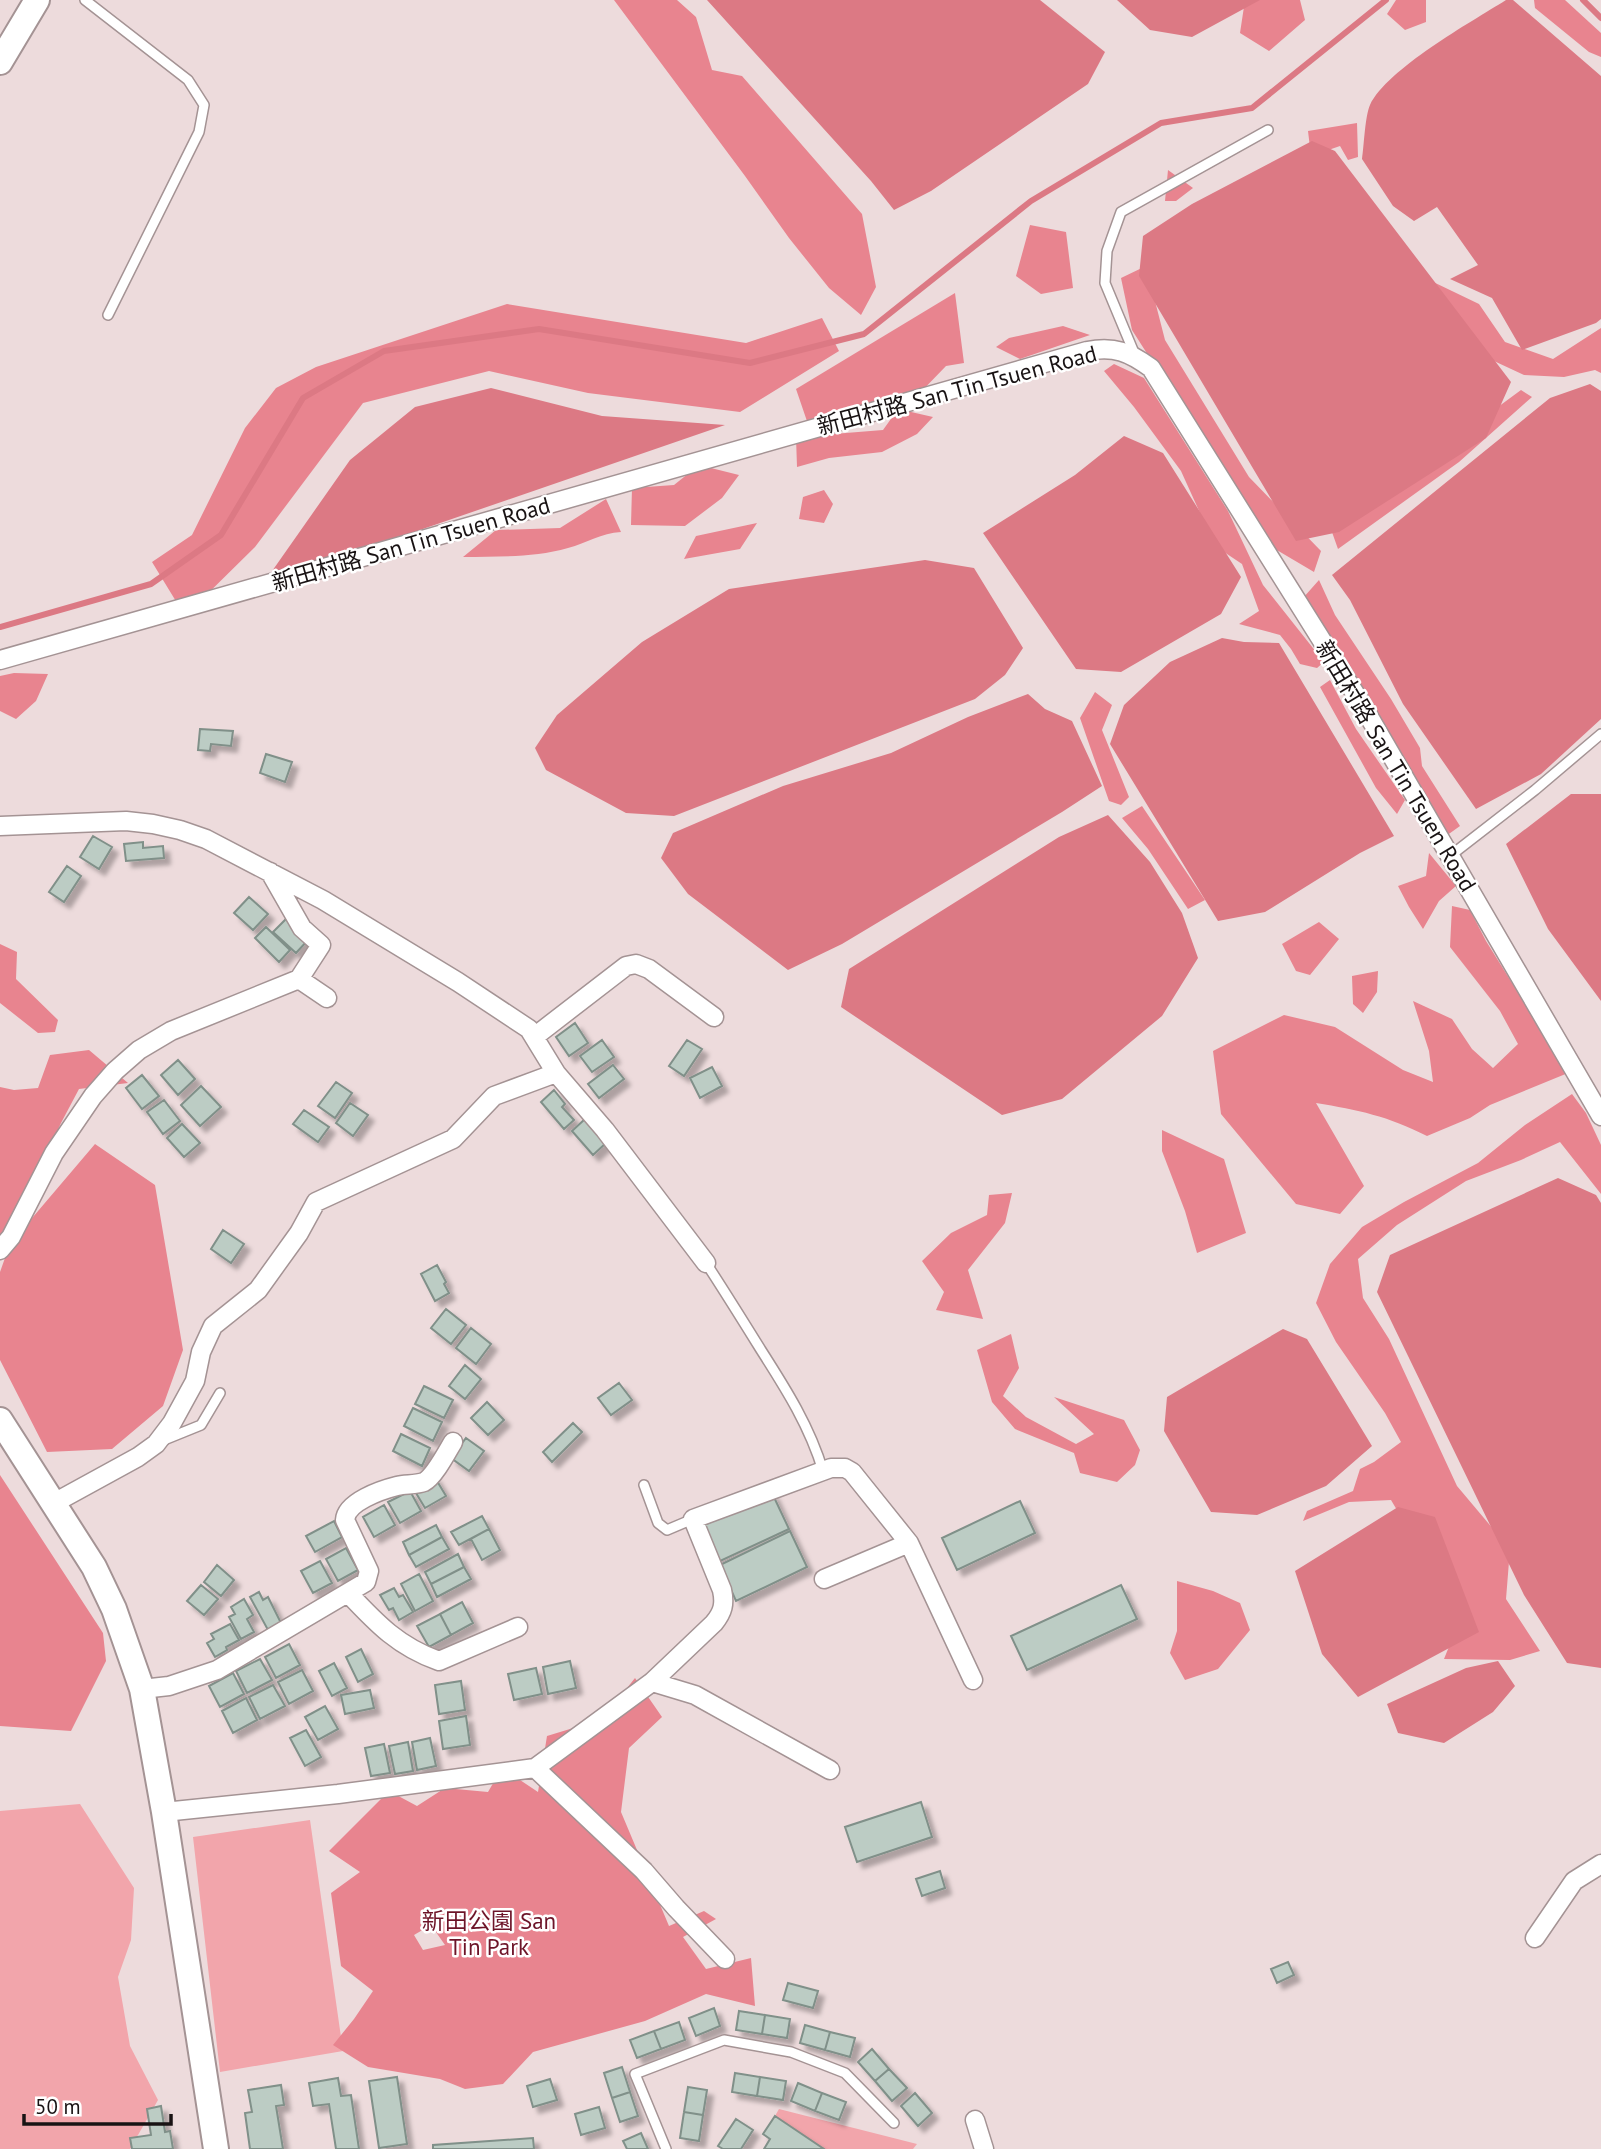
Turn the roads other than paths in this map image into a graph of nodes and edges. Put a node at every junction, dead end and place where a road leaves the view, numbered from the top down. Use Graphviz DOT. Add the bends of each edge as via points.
graph roads {
  1 [pos="37,0"];
  2 [pos="85,0"];
  3 [pos="0,62"];
  4 [pos="1268,130"];
  5 [pos="108,315"];
  6 [pos="1135,357"];
  7 [pos="0,660"];
  8 [pos="1601,734"];
  9 [pos="0,826"];
  10 [pos="1450,856"];
  11 [pos="270,872"];
  12 [pos="299,979"];
  13 [pos="327,998"];
  14 [pos="714,1017"];
  15 [pos="534,1037"];
  16 [pos="556,1073"];
  17 [pos="1601,1116"];
  18 [pos="0,1250"];
  19 [pos="706,1263"];
  20 [pos="220,1393"];
  21 [pos="0,1420"];
  22 [pos="453,1442"];
  23 [pos="156,1444"];
  24 [pos="822,1471"];
  25 [pos="644,1485"];
  26 [pos="54,1503"];
  27 [pos="693,1519"];
  28 [pos="909,1543"];
  29 [pos="824,1579"];
  30 [pos="348,1593"];
  31 [pos="518,1627"];
  32 [pos="973,1680"];
  33 [pos="652,1682"];
  34 [pos="142,1689"];
  35 [pos="535,1768"];
  36 [pos="830,1770"];
  37 [pos="164,1812"];
  38 [pos="1601,1864"];
  39 [pos="1535,1938"];
  40 [pos="725,1959"];
  41 [pos="975,2120"];
  42 [pos="894,2123"];
  43 [pos="216,2149"];
  44 [pos="666,2149"];
  45 [pos="984,2149"];
  1 -- 3 [label="main road"];
  2 -- 5 [label="lane" via="188,80 204,105 199,132"];
  4 -- 6 [label="lane" via="1121,212 1107,251 1105,284"];
  6 -- 7 [label="street, 新田村路 San Tin Tsuen Road" via="1116,349 1087,351"];
  6 -- 10 [label="street, 新田村路 San Tin Tsuen Road" via="1151,368 1361,703"];
  8 -- 10 [label="lane"];
  9 -- 11 [label="street" via="153,824 206,839"];
  10 -- 17 [label="street, 新田村路 San Tin Tsuen Road"];
  11 -- 12 [label="street" via="302,928 321,945"];
  11 -- 15 [label="street" via="458,982 529,1029"];
  12 -- 13 [label="street"];
  12 -- 18 [label="street" via="171,1031 115,1070 60,1145"];
  14 -- 15 [label="street" via="636,964 626,966"];
  15 -- 16 [label="street"];
  16 -- 19 [label="street"];
  16 -- 23 [label="street" via="494,1096 453,1139 316,1202 258,1290 213,1326 195,1381"];
  19 -- 24 [label="lane" via="786,1388"];
  20 -- 23 [label="lane" via="201,1425"];
  21 -- 26 [label="main road"];
  22 -- 30 [label="street" via="424,1482 396,1486 348,1509 345,1520 369,1571 366,1582"];
  23 -- 26 [label="street"];
  24 -- 27 [label="street"];
  24 -- 28 [label="street" via="839,1467 852,1472"];
  25 -- 27 [label="lane" via="658,1523 667,1530"];
  26 -- 34 [label="main road" via="105,1588"];
  27 -- 33 [label="street" via="725,1603 714,1623"];
  28 -- 29 [label="street"];
  28 -- 32 [label="street"];
  30 -- 31 [label="street" via="380,1629 416,1653 439,1661"];
  30 -- 34 [label="street" via="217,1670 169,1686"];
  33 -- 35 [label="street"];
  33 -- 36 [label="street" via="695,1695"];
  34 -- 37 [label="main road"];
  35 -- 37 [label="street"];
  35 -- 40 [label="street" via="645,1871"];
  37 -- 43 [label="main road"];
  38 -- 39 [label="street" via="1574,1881"];
  41 -- 45 [label="street"];
  42 -- 44 [label="lane" via="845,2073 791,2052 724,2040 635,2074"];
}
